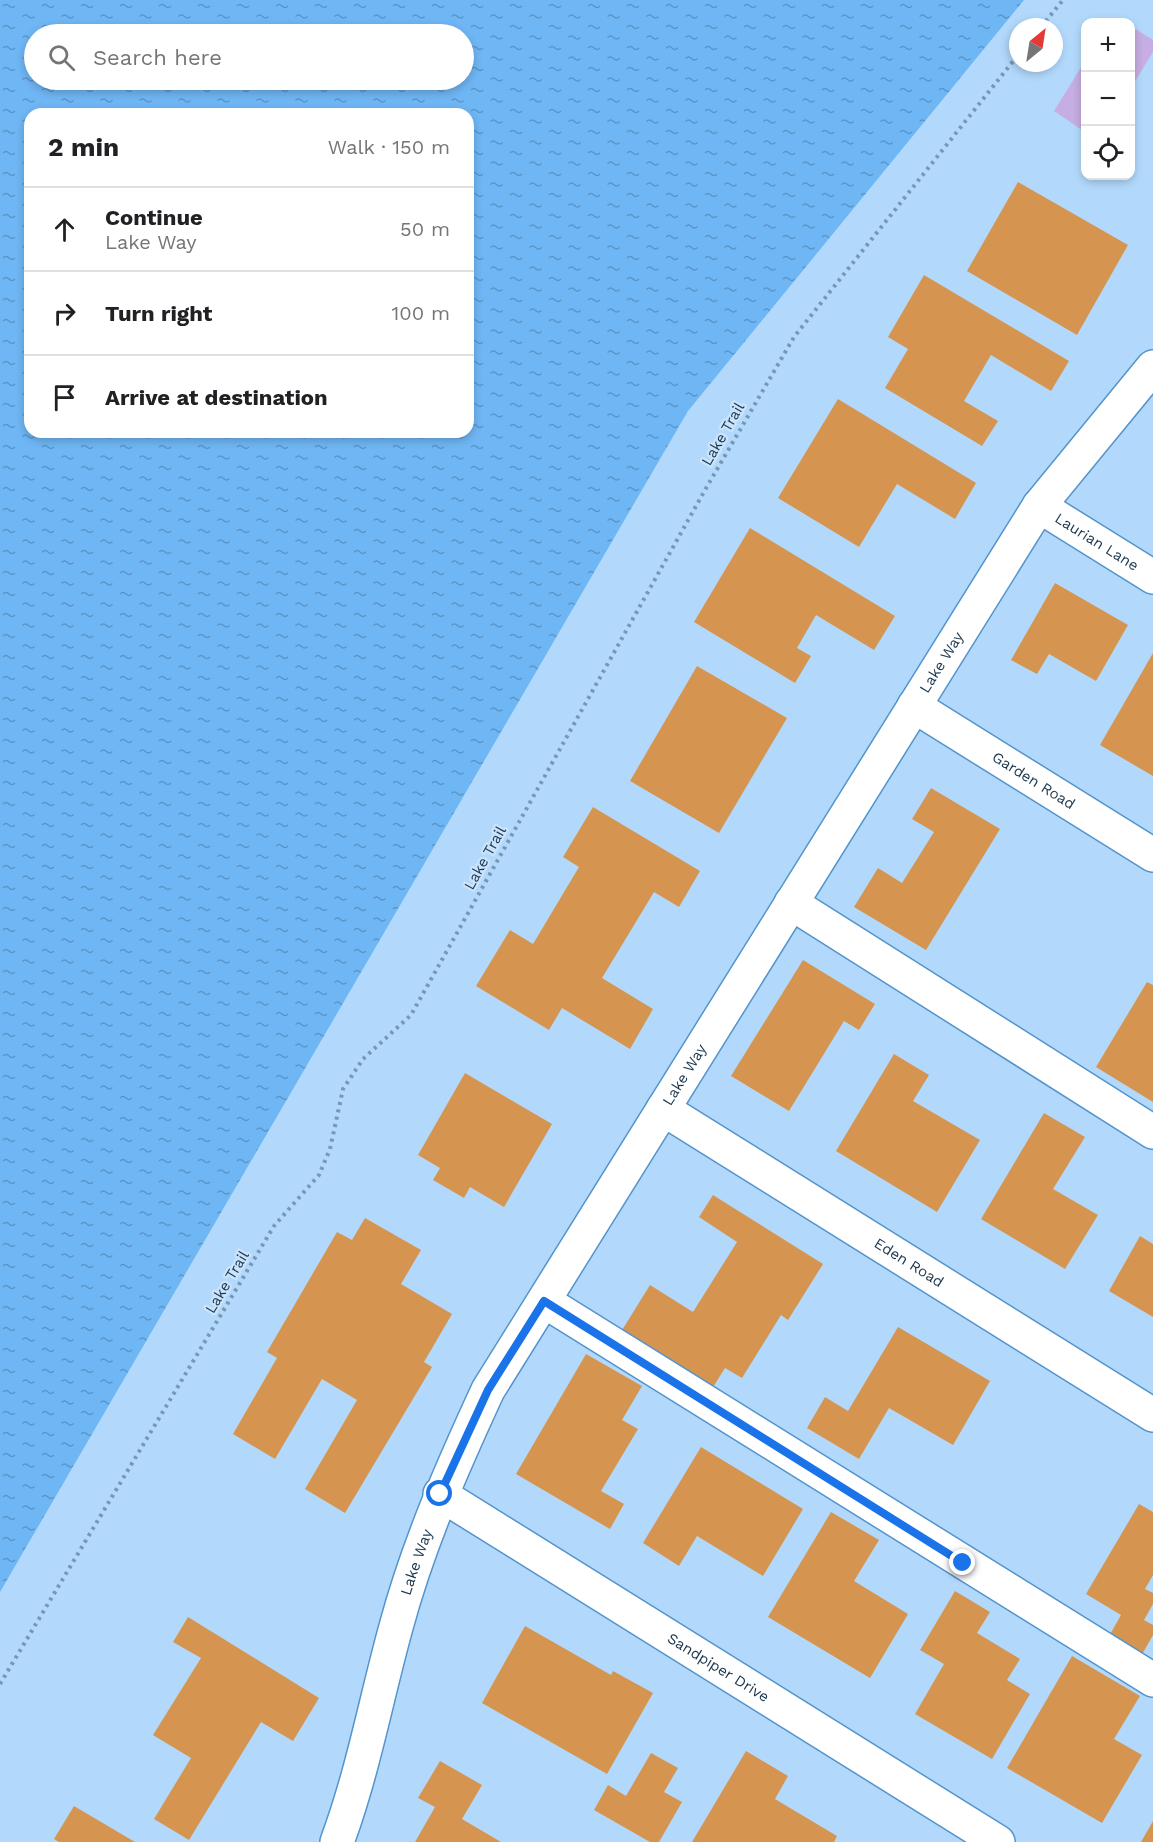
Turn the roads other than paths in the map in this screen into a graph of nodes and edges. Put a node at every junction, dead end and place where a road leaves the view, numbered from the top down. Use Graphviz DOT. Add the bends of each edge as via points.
graph roads {
  1 [pos="1153,367"];
  2 [pos="1039,506"];
  3 [pos="1153,577"];
  4 [pos="914,706"];
  5 [pos="1153,855"];
  6 [pos="791,903"];
  7 [pos="663,1109"];
  8 [pos="1153,1132"];
  9 [pos="544,1301"];
  10 [pos="1153,1415"];
  11 [pos="440,1494"];
  12 [pos="1153,1680"];
  13 [pos="337,1842"];
  14 [pos="998,1842"];
  1 -- 2 [label="street, Lake Way"];
  2 -- 3 [label="street, Laurian Lane"];
  2 -- 4 [label="street, Lake Way"];
  4 -- 5 [label="street, Garden Road"];
  4 -- 6 [label="street, Lake Way"];
  6 -- 7 [label="street, Lake Way"];
  6 -- 8 [label="street"];
  7 -- 9 [label="street, Lake Way"];
  7 -- 10 [label="street, Eden Road"];
  9 -- 11 [label="street, Lake Way" via="488,1390"];
  9 -- 12 [label="street"];
  11 -- 13 [label="street, Lake Way" via="396,1627 369,1741"];
  11 -- 14 [label="street, Sandpiper Drive"];
}
